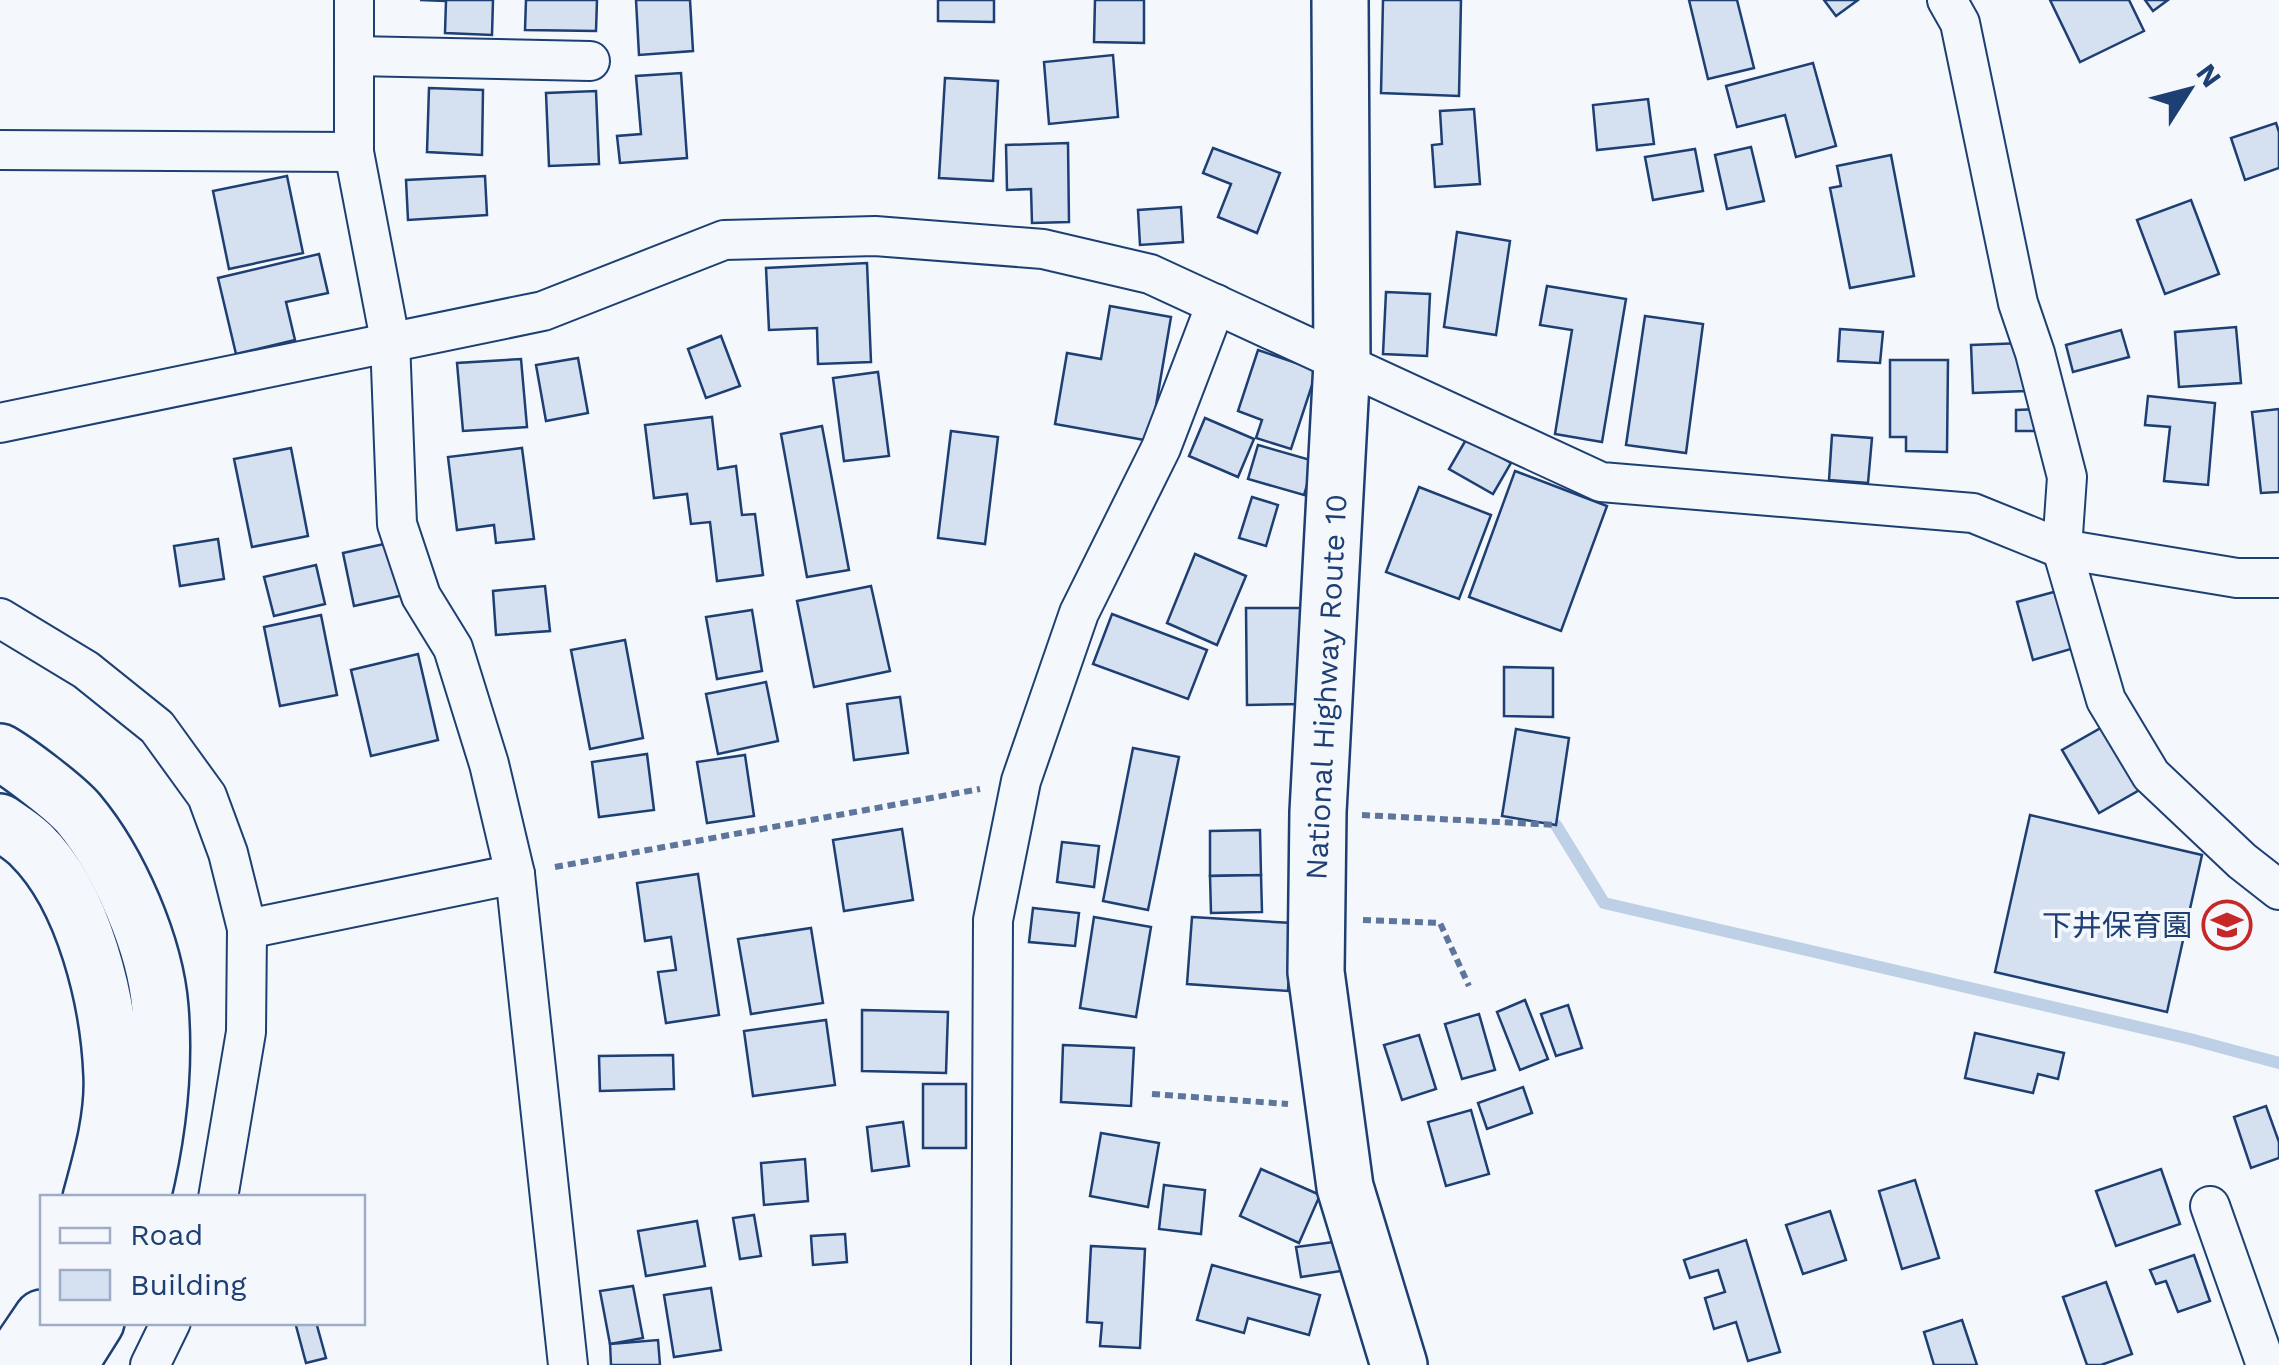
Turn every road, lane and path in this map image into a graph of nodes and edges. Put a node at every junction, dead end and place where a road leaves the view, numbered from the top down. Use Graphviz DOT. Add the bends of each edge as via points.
graph roads {
  1 [pos="354,0"];
  2 [pos="1340,0"];
  3 [pos="1946,0"];
  4 [pos="355,56"];
  5 [pos="590,61"];
  6 [pos="0,150"];
  7 [pos="354,152"];
  8 [pos="1216,304"];
  9 [pos="390,340"];
  10 [pos="1342,363"];
  11 [pos="0,423"];
  12 [pos="2062,550"];
  13 [pos="2279,578"];
  14 [pos="0,618"];
  15 [pos="0,752"];
  16 [pos="1020,781"];
  17 [pos="1318,812"];
  18 [pos="0,822"];
  19 [pos="1556,824"];
  20 [pos="515,874"];
  21 [pos="2279,890"];
  22 [pos="1316,918"];
  23 [pos="246,929"];
  24 [pos="1469,986"];
  25 [pos="1152,1094"];
  26 [pos="1334,1108"];
  27 [pos="92,1195"];
  28 [pos="143,1195"];
  29 [pos="219,1195"];
  30 [pos="2210,1206"];
  31 [pos="40,1321"];
  32 [pos="94,1325"];
  33 [pos="170,1325"];
  34 [pos="10,1365"];
  35 [pos="69,1365"];
  36 [pos="150,1365"];
  37 [pos="568,1365"];
  38 [pos="991,1365"];
  39 [pos="1398,1365"];
  40 [pos="2266,1365"];
  1 -- 4 [label="street"];
  2 -- 10 [label="highway, National Highway Route 10"];
  3 -- 12 [label="street" via="1960,23 2018,302 2067,477"];
  4 -- 5 [label="street"];
  4 -- 7 [label="street"];
  6 -- 7 [label="street"];
  7 -- 9 [label="street"];
  8 -- 9 [label="street" via="1150,274 1044,248 875,236 724,240 543,311"];
  8 -- 10 [label="street"];
  8 -- 16 [label="street" via="1161,448 1079,613"];
  9 -- 11 [label="street"];
  9 -- 20 [label="street" via="397,524 421,596 453,648"];
  10 -- 12 [label="street" via="1601,482 1973,513"];
  10 -- 17 [label="highway, National Highway Route 10"];
  12 -- 13 [label="street" via="2237,578"];
  12 -- 21 [label="street" via="2106,700 2151,776"];
  14 -- 23 [label="street" via="86,670 157,727 207,796"];
  15 -- 28 [label="highway" via="77,812 144,934 160,1006 160,1066"];
  16 -- 20 [label="path"];
  16 -- 38 [label="street" via="994,920"];
  17 -- 19 [label="path"];
  17 -- 22 [label="highway, National Highway Route 10"];
  18 -- 27 [label="highway" via="32,846 66,894 92,957 112,1077"];
  20 -- 23 [label="street"];
  20 -- 37 [label="street"];
  22 -- 24 [label="path" via="1440,923"];
  22 -- 26 [label="highway, National Highway Route 10" via="1316,972"];
  23 -- 29 [label="street" via="246,1032"];
  25 -- 26 [label="path"];
  26 -- 39 [label="highway, National Highway Route 10" via="1344,1188"];
  30 -- 40 [label="street"];
  31 -- 34 [label="highway"];
  32 -- 35 [label="highway"];
  33 -- 36 [label="street"];
}
